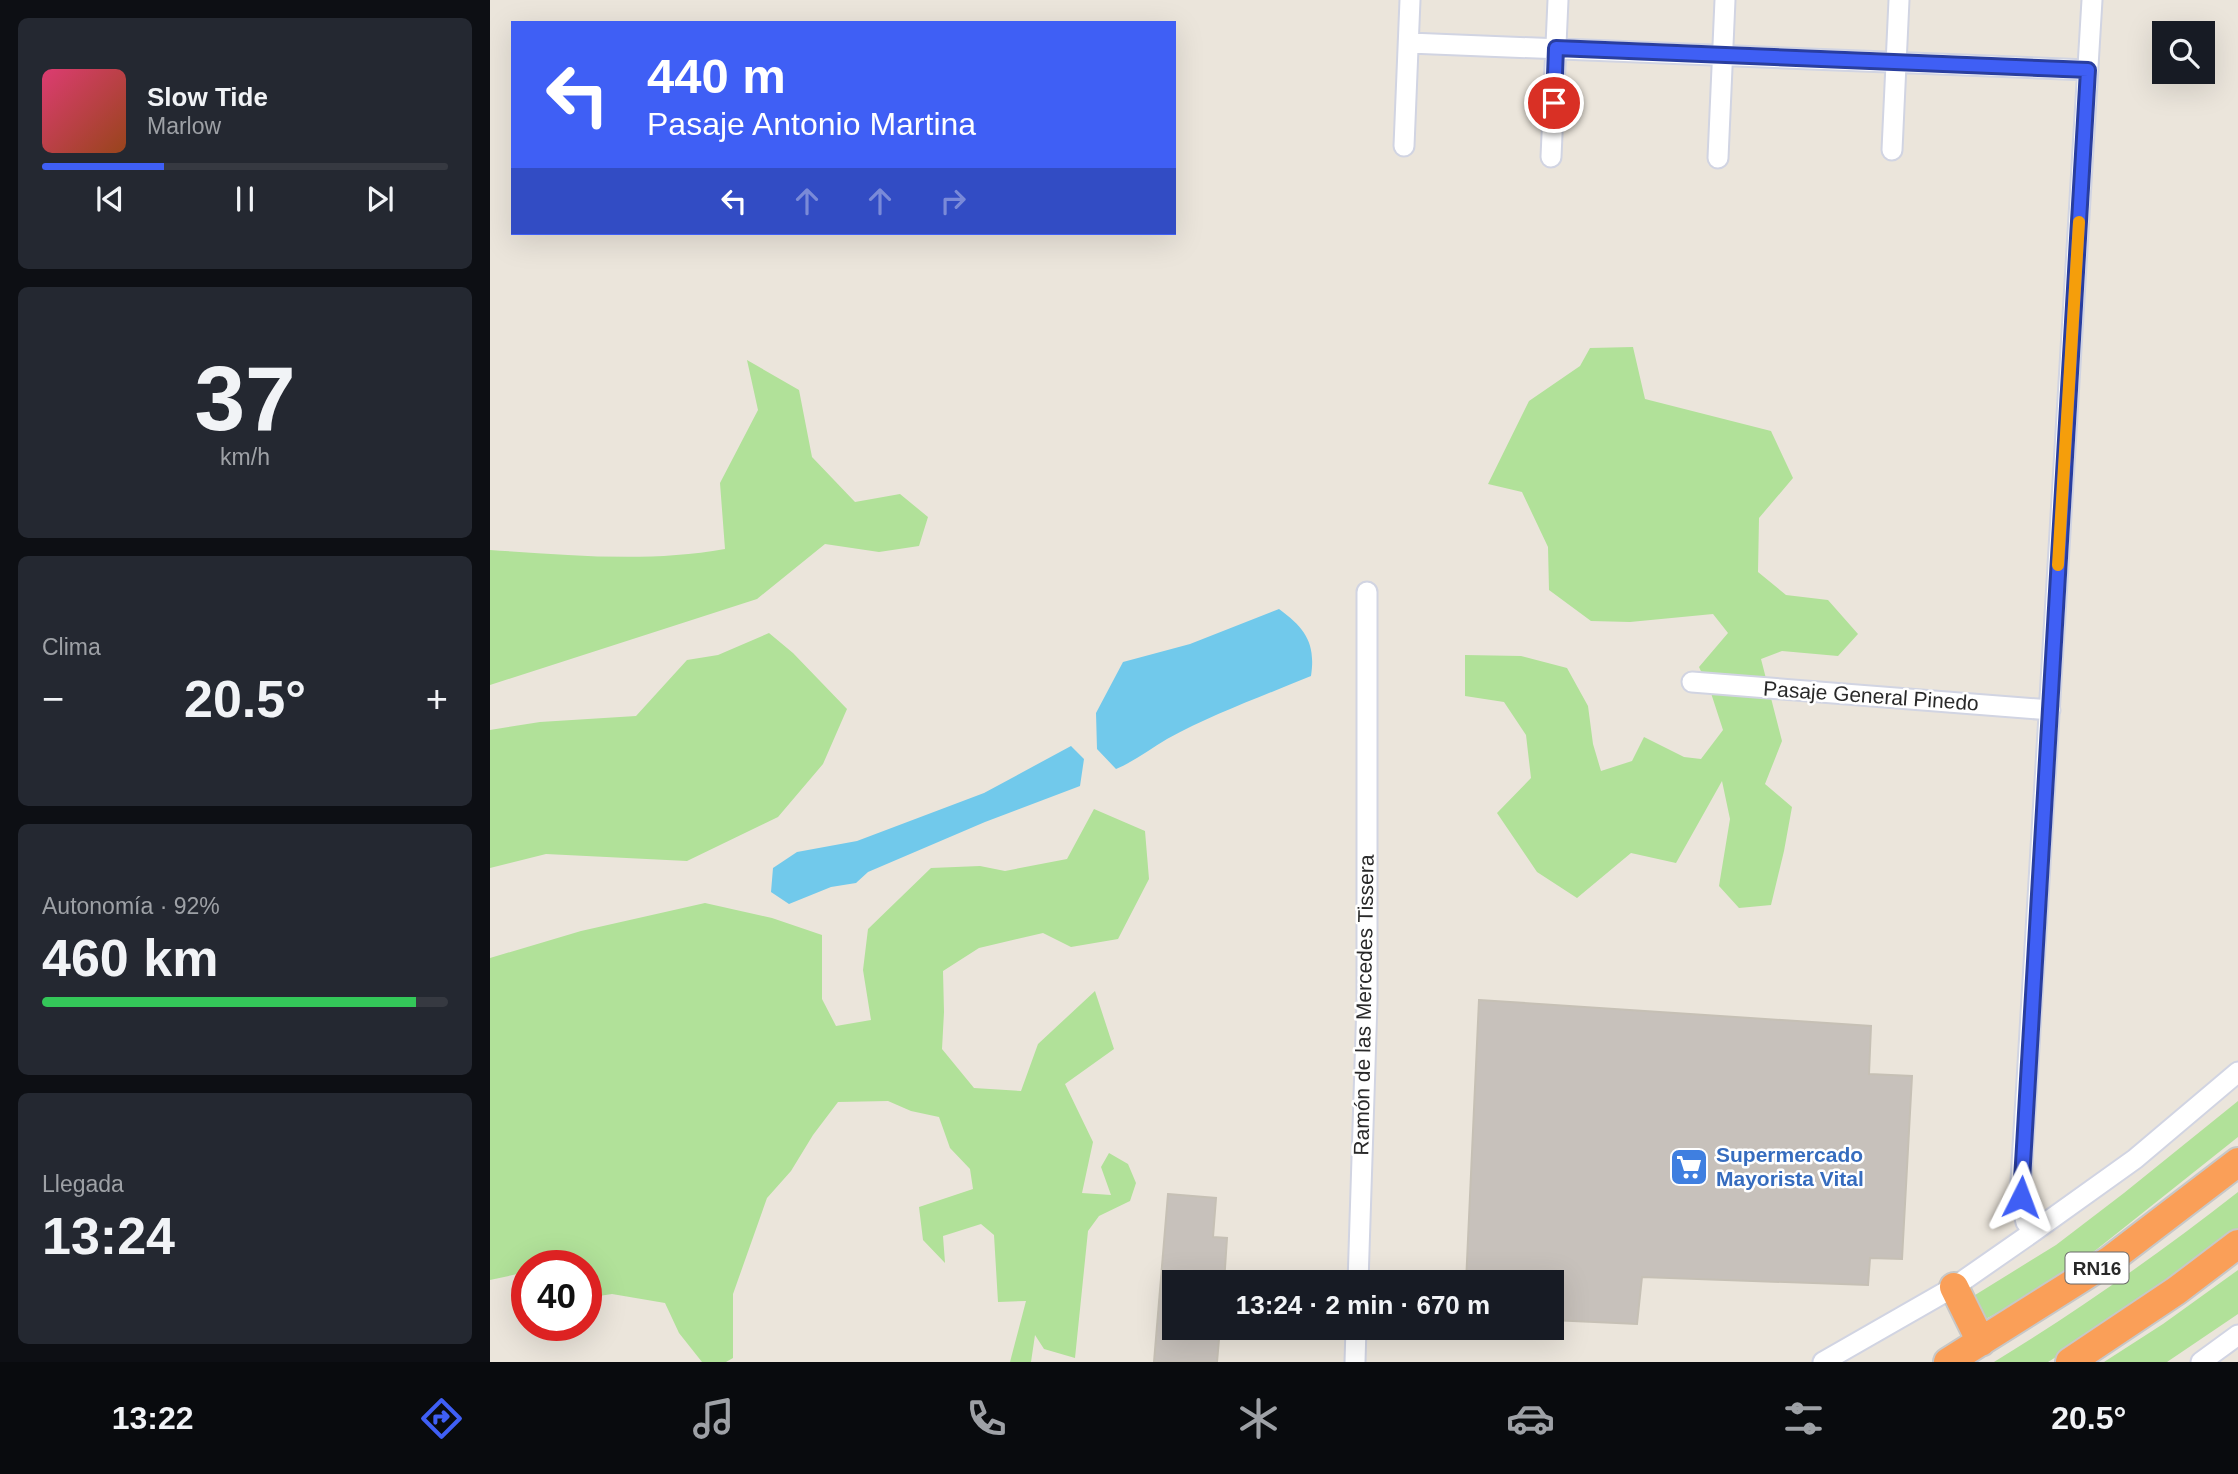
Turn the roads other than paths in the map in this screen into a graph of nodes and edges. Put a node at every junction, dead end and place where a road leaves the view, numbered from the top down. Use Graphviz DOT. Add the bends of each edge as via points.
graph roads {
  1 [pos="1410,0"];
  2 [pos="1558,0"];
  3 [pos="1725,0"];
  4 [pos="1899,0"];
  5 [pos="2092,0"];
  6 [pos="1409,43"];
  7 [pos="1556,48"];
  8 [pos="1723,55"];
  9 [pos="1896,62"];
  10 [pos="2088,70"];
  11 [pos="1404,146"];
  12 [pos="1892,150"];
  13 [pos="1551,157"];
  14 [pos="1718,159"];
  15 [pos="1367,592"];
  16 [pos="1692,682"];
  17 [pos="2050,710"];
  18 [pos="2238,1072"];
  19 [pos="2238,1162"];
  20 [pos="2033,1232"];
  21 [pos="2238,1244"];
  22 [pos="1358,1270"];
  23 [pos="1954,1287"];
  24 [pos="2238,1335"];
  25 [pos="1356,1340"];
  26 [pos="1981,1342"];
  27 [pos="1355,1362"];
  28 [pos="1823,1362"];
  29 [pos="1948,1362"];
  30 [pos="2070,1362"];
  31 [pos="2201,1362"];
  1 -- 6 [label="street"];
  2 -- 7 [label="street"];
  3 -- 8 [label="street"];
  4 -- 9 [label="street"];
  5 -- 10 [label="street"];
  6 -- 7 [label="street"];
  6 -- 11 [label="street"];
  7 -- 8 [label="street"];
  7 -- 13 [label="street"];
  8 -- 9 [label="street"];
  8 -- 14 [label="street"];
  9 -- 10 [label="street"];
  9 -- 12 [label="street"];
  10 -- 17 [label="street"];
  15 -- 22 [label="street, Ramón de las Mercedes Tissera" via="1367,1002"];
  16 -- 17 [label="street, Pasaje General Pinedo"];
  17 -- 20 [label="street" via="2021,1197"];
  18 -- 20 [label="street" via="2135,1159"];
  19 -- 26 [label="highway, RN16" via="2110,1260"];
  20 -- 23 [label="street"];
  21 -- 30 [label="highway"];
  23 -- 26 [label="highway"];
  23 -- 28 [label="street"];
  24 -- 31 [label="street"];
  25 -- 27 [label="street"];
  26 -- 29 [label="highway, RN16"];
}
